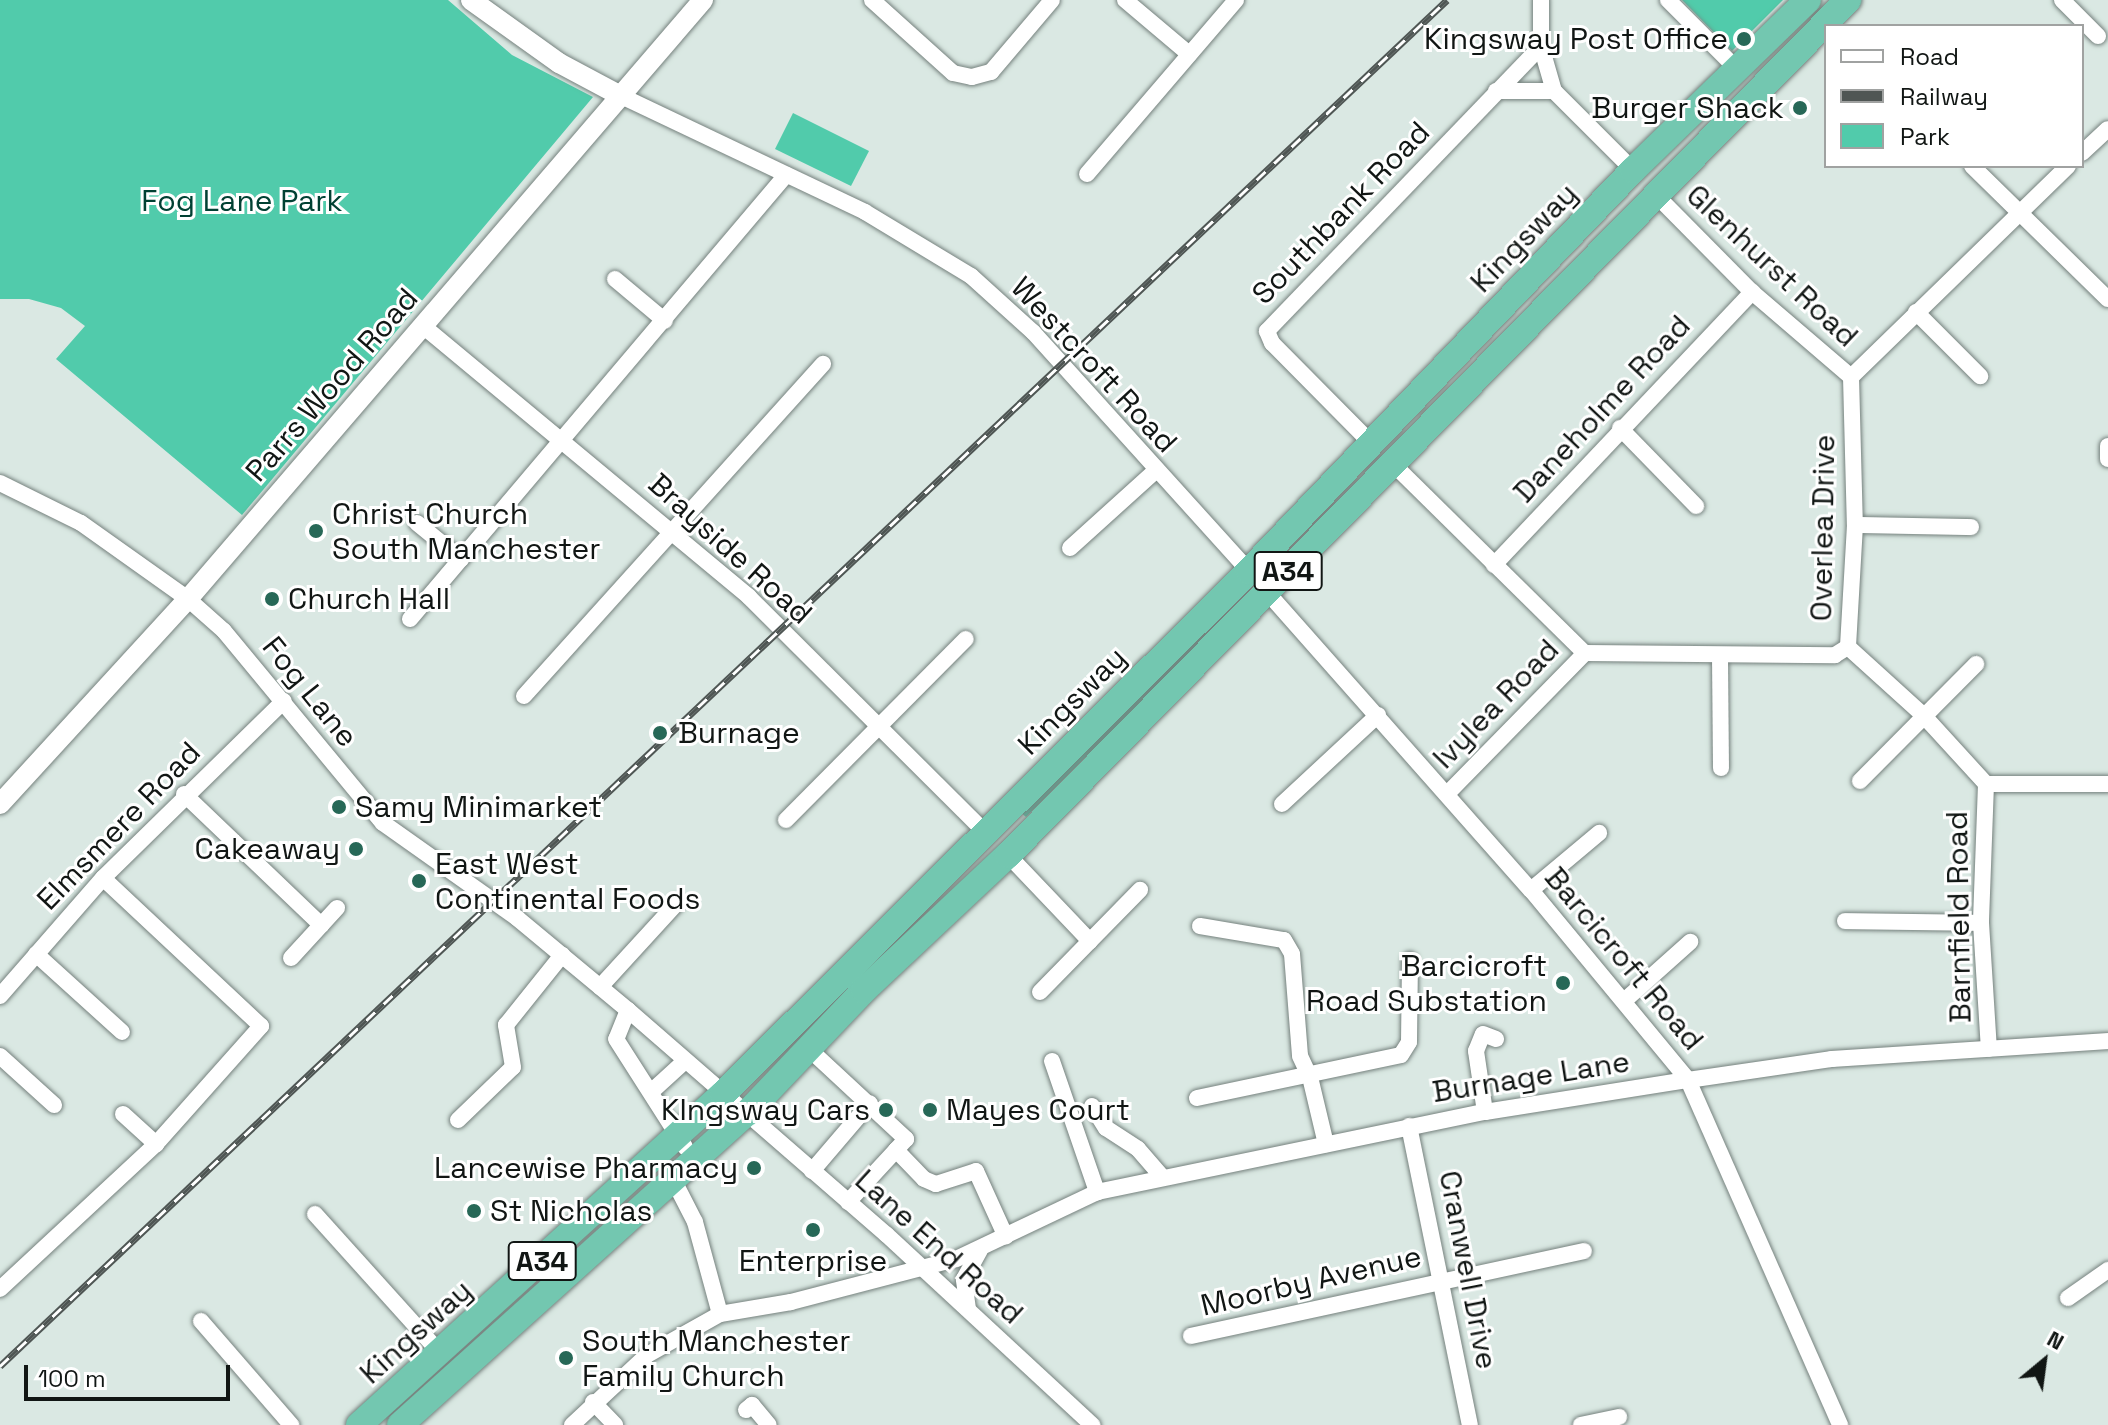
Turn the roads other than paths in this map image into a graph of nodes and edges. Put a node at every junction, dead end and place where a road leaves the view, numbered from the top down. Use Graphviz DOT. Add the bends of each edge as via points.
graph roads {
  1 [pos="471,0"];
  2 [pos="703,0"];
  3 [pos="872,0"];
  4 [pos="1052,0"];
  5 [pos="1125,0"];
  6 [pos="1236,0"];
  7 [pos="1541,0"];
  8 [pos="1668,0"];
  9 [pos="1848,0"];
  10 [pos="2062,0"];
  11 [pos="1806,2"];
  12 [pos="1825,24"];
  13 [pos="1827,24"];
  14 [pos="1824,27"];
  15 [pos="2098,36"];
  16 [pos="1541,46"];
  17 [pos="1189,54"];
  18 [pos="1736,68"];
  19 [pos="1496,91"];
  20 [pos="1554,91"];
  21 [pos="619,95"];
  22 [pos="2108,129"];
  23 [pos="2084,151"];
  24 [pos="1974,168"];
  25 [pos="2066,168"];
  26 [pos="1633,170"];
  27 [pos="1087,174"];
  28 [pos="786,175"];
  29 [pos="1655,194"];
  30 [pos="2019,211"];
  31 [pos="615,279"];
  32 [pos="1752,292"];
  33 [pos="2108,299"];
  34 [pos="1916,312"];
  35 [pos="665,321"];
  36 [pos="423,326"];
  37 [pos="823,364"];
  38 [pos="1980,376"];
  39 [pos="1851,377"];
  40 [pos="1620,428"];
  41 [pos="563,439"];
  42 [pos="1372,444"];
  43 [pos="2108,446"];
  44 [pos="2108,459"];
  45 [pos="1392,463"];
  46 [pos="1154,472"];
  47 [pos="0,483"];
  48 [pos="1696,506"];
  49 [pos="417,523"];
  50 [pos="1855,525"];
  51 [pos="1971,527"];
  52 [pos="673,533"];
  53 [pos="1070,548"];
  54 [pos="461,559"];
  55 [pos="1494,565"];
  56 [pos="1249,571"];
  57 [pos="1267,592"];
  58 [pos="188,599"];
  59 [pos="410,619"];
  60 [pos="966,639"];
  61 [pos="1848,647"];
  62 [pos="1585,653"];
  63 [pos="1720,656"];
  64 [pos="1976,664"];
  65 [pos="524,696"];
  66 [pos="284,701"];
  67 [pos="1378,715"];
  68 [pos="1924,716"];
  69 [pos="876,727"];
  70 [pos="1721,768"];
  71 [pos="1860,781"];
  72 [pos="1986,784"];
  73 [pos="2108,784"];
  74 [pos="184,794"];
  75 [pos="1447,794"];
  76 [pos="0,804"];
  77 [pos="1282,804"];
  78 [pos="786,820"];
  79 [pos="985,832"];
  80 [pos="1599,833"];
  81 [pos="1008,855"];
  82 [pos="103,878"];
  83 [pos="1140,890"];
  84 [pos="1531,890"];
  85 [pos="677,903"];
  86 [pos="337,908"];
  87 [pos="1845,921"];
  88 [pos="1981,923"];
  89 [pos="321,925"];
  90 [pos="1200,926"];
  91 [pos="1090,941"];
  92 [pos="1690,942"];
  93 [pos="36,954"];
  94 [pos="562,955"];
  95 [pos="291,958"];
  96 [pos="1410,960"];
  97 [pos="600,987"];
  98 [pos="864,990"];
  99 [pos="1040,992"];
  100 [pos="0,996"];
  101 [pos="1624,1001"];
  102 [pos="628,1010"];
  103 [pos="122,1032"];
  104 [pos="1496,1039"];
  105 [pos="2108,1041"];
  106 [pos="808,1048"];
  107 [pos="1989,1049"];
  108 [pos="0,1056"];
  109 [pos="685,1061"];
  110 [pos="1052,1061"];
  111 [pos="1310,1077"];
  112 [pos="1688,1080"];
  113 [pos="651,1092"];
  114 [pos="723,1094"];
  115 [pos="1197,1098"];
  116 [pos="870,1103"];
  117 [pos="54,1105"];
  118 [pos="1092,1106"];
  119 [pos="1485,1112"];
  120 [pos="747,1113"];
  121 [pos="123,1114"];
  122 [pos="458,1120"];
  123 [pos="1409,1126"];
  124 [pos="681,1143"];
  125 [pos="156,1144"];
  126 [pos="1326,1144"];
  127 [pos="896,1150"];
  128 [pos="812,1171"];
  129 [pos="1163,1178"];
  130 [pos="674,1181"];
  131 [pos="1097,1192"];
  132 [pos="848,1202"];
  133 [pos="315,1214"];
  134 [pos="612,1224"];
  135 [pos="1006,1237"];
  136 [pos="981,1249"];
  137 [pos="554,1250"];
  138 [pos="1584,1251"];
  139 [pos="923,1270"];
  140 [pos="2108,1270"];
  141 [pos="1442,1280"];
  142 [pos="0,1289"];
  143 [pos="2068,1298"];
  144 [pos="970,1312"];
  145 [pos="720,1314"];
  146 [pos="201,1321"];
  147 [pos="1191,1336"];
  148 [pos="440,1353"];
  149 [pos="593,1402"];
  150 [pos="746,1410"];
  151 [pos="1619,1417"];
  152 [pos="291,1425"];
  153 [pos="359,1425"];
  154 [pos="400,1425"];
  155 [pos="572,1425"];
  156 [pos="615,1425"];
  157 [pos="769,1425"];
  158 [pos="1092,1425"];
  159 [pos="1470,1425"];
  160 [pos="1581,1425"];
  161 [pos="1840,1425"];
  1 -- 21 [label="street" via="559,63"];
  2 -- 21 [label="street, Parrs Wood Road"];
  3 -- 4 [label="street" via="953,73 972,77 991,72"];
  5 -- 17 [label="street"];
  6 -- 17 [label="street"];
  7 -- 16 [label="street"];
  8 -- 18 [label="street"];
  9 -- 13 [label="highway, Kingsway / A34"];
  10 -- 15 [label="street"];
  11 -- 12 [label="highway"];
  11 -- 18 [label="highway, Kingsway / A34"];
  14 -- 29 [label="highway, Kingsway / A34"];
  16 -- 19 [label="street, Southbank Road"];
  16 -- 20 [label="street"];
  17 -- 27 [label="street"];
  18 -- 26 [label="highway, Kingsway / A34"];
  19 -- 20 [label="street"];
  19 -- 42 [label="street, Southbank Road" via="1267,331 1272,343"];
  20 -- 26 [label="street"];
  21 -- 28 [label="street, Westcroft Road"];
  21 -- 36 [label="street, Parrs Wood Road"];
  22 -- 23 [label="street"];
  24 -- 30 [label="street"];
  25 -- 30 [label="street"];
  26 -- 42 [label="highway, Kingsway / A34"];
  28 -- 35 [label="street"];
  28 -- 46 [label="street, Westcroft Road" via="915,239 971,276 1033,332"];
  29 -- 32 [label="street, Glenhurst Road"];
  29 -- 45 [label="highway, Kingsway / A34"];
  30 -- 33 [label="street"];
  30 -- 34 [label="street"];
  31 -- 35 [label="street"];
  32 -- 39 [label="street, Glenhurst Road"];
  32 -- 40 [label="street, Daneholme Road"];
  34 -- 38 [label="street"];
  34 -- 39 [label="street"];
  35 -- 41 [label="street"];
  36 -- 41 [label="street, Brayside Road"];
  36 -- 58 [label="street, Parrs Wood Road"];
  37 -- 52 [label="street"];
  39 -- 50 [label="street, Overlea Drive"];
  40 -- 48 [label="street"];
  40 -- 55 [label="street, Daneholme Road"];
  41 -- 52 [label="street, Brayside Road"];
  41 -- 54 [label="street"];
  42 -- 56 [label="highway, Kingsway / A34"];
  43 -- 44 [label="street"];
  45 -- 55 [label="street"];
  45 -- 57 [label="highway, Kingsway / A34"];
  46 -- 53 [label="street"];
  46 -- 56 [label="street, Westcroft Road"];
  47 -- 58 [label="street, Fog Lane" via="81,523"];
  49 -- 54 [label="street"];
  50 -- 51 [label="street"];
  50 -- 61 [label="street, Overlea Drive"];
  52 -- 65 [label="street"];
  52 -- 69 [label="street, Brayside Road" via="749,597"];
  54 -- 59 [label="street"];
  55 -- 62 [label="street"];
  56 -- 79 [label="highway, Kingsway / A34"];
  57 -- 67 [label="street, Barcicroft Road"];
  57 -- 81 [label="highway, Kingsway / A34"];
  58 -- 66 [label="street, Fog Lane" via="224,631"];
  58 -- 76 [label="street, Parrs Wood Road"];
  60 -- 69 [label="street"];
  61 -- 63 [label="street" via="1835,655"];
  61 -- 68 [label="street, Overlea Drive"];
  62 -- 63 [label="street"];
  62 -- 75 [label="street, Ivylea Road"];
  63 -- 70 [label="street"];
  64 -- 68 [label="street"];
  66 -- 74 [label="street, Elmsmere Road"];
  66 -- 94 [label="street, Fog Lane" via="353,793 383,823"];
  67 -- 75 [label="street, Barcicroft Road"];
  67 -- 77 [label="street"];
  68 -- 71 [label="street"];
  68 -- 72 [label="street, Overlea Drive"];
  69 -- 78 [label="street"];
  69 -- 79 [label="street, Brayside Road"];
  72 -- 73 [label="street"];
  72 -- 88 [label="street, Barnfield Road"];
  74 -- 82 [label="street, Elmsmere Road"];
  74 -- 89 [label="street"];
  75 -- 84 [label="street, Barcicroft Road"];
  79 -- 114 [label="highway, Kingsway / A34"];
  80 -- 84 [label="street"];
  81 -- 91 [label="street"];
  81 -- 98 [label="highway, Kingsway / A34"];
  82 -- 93 [label="street, Elmsmere Road"];
  82 -- 125 [label="street" via="261,1026"];
  83 -- 91 [label="street"];
  84 -- 101 [label="street, Barcicroft Road"];
  85 -- 97 [label="street"];
  86 -- 89 [label="street"];
  87 -- 88 [label="street"];
  88 -- 107 [label="street, Barnfield Road"];
  89 -- 95 [label="street"];
  90 -- 111 [label="street" via="1284,940 1292,954 1300,1056"];
  91 -- 99 [label="street"];
  92 -- 101 [label="street"];
  93 -- 100 [label="street, Elmsmere Road"];
  93 -- 103 [label="street"];
  94 -- 97 [label="street, Fog Lane"];
  94 -- 122 [label="street" via="506,1025 513,1067"];
  96 -- 111 [label="street" via="1409,1042 1401,1055"];
  97 -- 102 [label="street, Fog Lane"];
  98 -- 106 [label="highway, Kingsway / A34"];
  98 -- 114 [label="highway" via="828,1010 748,1090 738,1096"];
  101 -- 112 [label="street, Barcicroft Road"];
  102 -- 109 [label="street, Fog Lane"];
  102 -- 113 [label="street" via="616,1039"];
  104 -- 119 [label="street" via="1483,1034 1476,1051"];
  105 -- 107 [label="street, Burnage Lane"];
  106 -- 116 [label="street"];
  106 -- 120 [label="highway, Kingsway / A34"];
  107 -- 112 [label="street, Burnage Lane" via="1832,1059"];
  108 -- 117 [label="street"];
  109 -- 113 [label="street"];
  109 -- 114 [label="street, Fog Lane"];
  110 -- 131 [label="street"];
  111 -- 115 [label="street"];
  111 -- 126 [label="street"];
  112 -- 119 [label="street, Burnage Lane"];
  112 -- 161 [label="street, Barcicroft Road"];
  113 -- 124 [label="street"];
  114 -- 120 [label="street, Fog Lane"];
  114 -- 124 [label="highway, Kingsway / A34"];
  116 -- 127 [label="street" via="906,1139"];
  116 -- 128 [label="street"];
  118 -- 129 [label="street" via="1106,1128 1138,1149"];
  119 -- 123 [label="street, Burnage Lane"];
  120 -- 124 [label="highway" via="727,1112"];
  120 -- 128 [label="street, Lane End Road"];
  120 -- 130 [label="highway, Kingsway / A34"];
  121 -- 125 [label="street"];
  123 -- 126 [label="street, Burnage Lane"];
  123 -- 141 [label="street, Cranwell Drive"];
  124 -- 134 [label="highway"];
  124 -- 137 [label="highway, Kingsway / A34"];
  125 -- 142 [label="street"];
  126 -- 129 [label="street, Burnage Lane"];
  127 -- 132 [label="street"];
  127 -- 135 [label="street" via="936,1184 976,1171"];
  128 -- 132 [label="street, Lane End Road"];
  129 -- 131 [label="street, Burnage Lane"];
  130 -- 134 [label="highway, Kingsway / A34"];
  130 -- 145 [label="street" via="695,1222"];
  131 -- 135 [label="street, Burnage Lane"];
  132 -- 139 [label="street, Lane End Road"];
  133 -- 148 [label="street"];
  134 -- 137 [label="highway"];
  134 -- 154 [label="highway, Kingsway / A34"];
  135 -- 136 [label="street, Burnage Lane"];
  136 -- 139 [label="street, Burnage Lane"];
  136 -- 144 [label="street" via="964,1279"];
  137 -- 148 [label="highway, Kingsway / A34"];
  138 -- 141 [label="street, Moorby Avenue"];
  139 -- 144 [label="street, Lane End Road"];
  139 -- 145 [label="street, Burnage Lane"];
  140 -- 143 [label="street"];
  141 -- 147 [label="street, Moorby Avenue"];
  141 -- 159 [label="street, Cranwell Drive"];
  144 -- 158 [label="street, Lane End Road"];
  145 -- 149 [label="street, Burnage Lane" via="647,1355"];
  146 -- 152 [label="street"];
  148 -- 153 [label="highway, Kingsway / A34"];
  149 -- 155 [label="street, Burnage Lane"];
  149 -- 156 [label="street"];
  150 -- 157 [label="street" via="752,1405"];
  151 -- 160 [label="street"];
}
